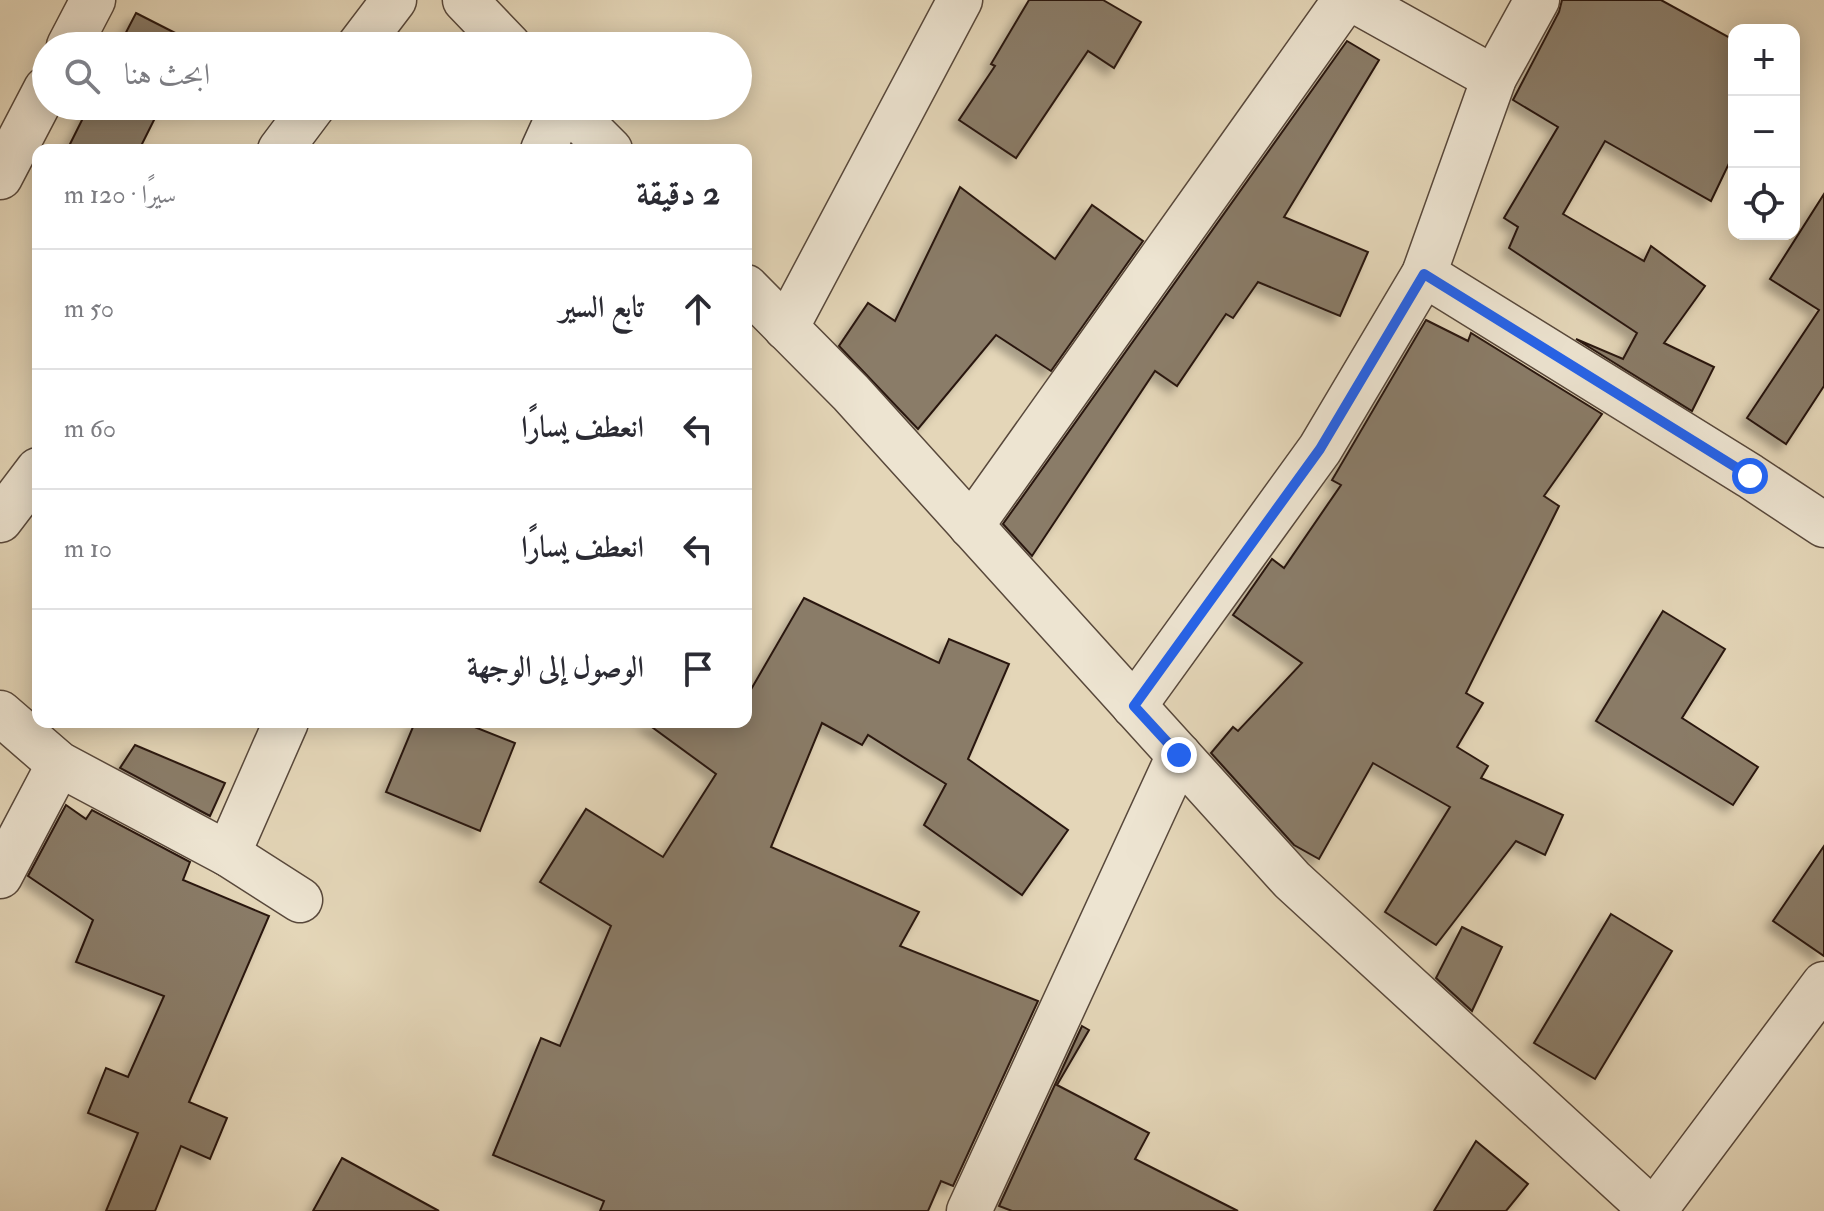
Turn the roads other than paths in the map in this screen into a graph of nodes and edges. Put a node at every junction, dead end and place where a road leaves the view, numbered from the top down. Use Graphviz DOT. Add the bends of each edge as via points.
graph roads {
  1 [pos="93,0"];
  2 [pos="394,0"];
  3 [pos="465,0"];
  4 [pos="960,0"];
  5 [pos="1345,0"];
  6 [pos="1354,0"];
  7 [pos="1537,0"];
  8 [pos="76,32"];
  9 [pos="370,32"];
  10 [pos="496,32"];
  11 [pos="1494,78"];
  12 [pos="32,116"];
  13 [pos="302,120"];
  14 [pos="557,120"];
  15 [pos="579,120"];
  16 [pos="284,144"];
  17 [pos="546,144"];
  18 [pos="604,144"];
  19 [pos="0,177"];
  20 [pos="1424,274"];
  21 [pos="752,293"];
  22 [pos="786,328"];
  23 [pos="32,478"];
  24 [pos="0,520"];
  25 [pos="1824,525"];
  26 [pos="971,526"];
  27 [pos="1134,706"];
  28 [pos="0,713"];
  29 [pos="283,728"];
  30 [pos="1179,755"];
  31 [pos="59,764"];
  32 [pos="228,854"];
  33 [pos="0,876"];
  34 [pos="300,900"];
  35 [pos="1824,984"];
  36 [pos="969,1211"];
  37 [pos="1654,1211"];
  1 -- 8 [label="street"];
  2 -- 9 [label="street"];
  3 -- 10 [label="street"];
  4 -- 22 [label="street"];
  5 -- 26 [label="street"];
  6 -- 11 [label="street"];
  7 -- 11 [label="street"];
  11 -- 20 [label="street"];
  12 -- 19 [label="street"];
  13 -- 16 [label="street"];
  14 -- 17 [label="street"];
  15 -- 18 [label="street"];
  20 -- 25 [label="street"];
  20 -- 27 [label="street" via="1320,449"];
  21 -- 22 [label="street"];
  22 -- 26 [label="street"];
  23 -- 24 [label="street"];
  26 -- 27 [label="street"];
  27 -- 30 [label="street"];
  28 -- 31 [label="street"];
  29 -- 32 [label="street"];
  30 -- 36 [label="street"];
  30 -- 37 [label="street" via="1292,880"];
  31 -- 32 [label="street"];
  31 -- 33 [label="street"];
  32 -- 34 [label="street"];
  35 -- 37 [label="street"];
}
